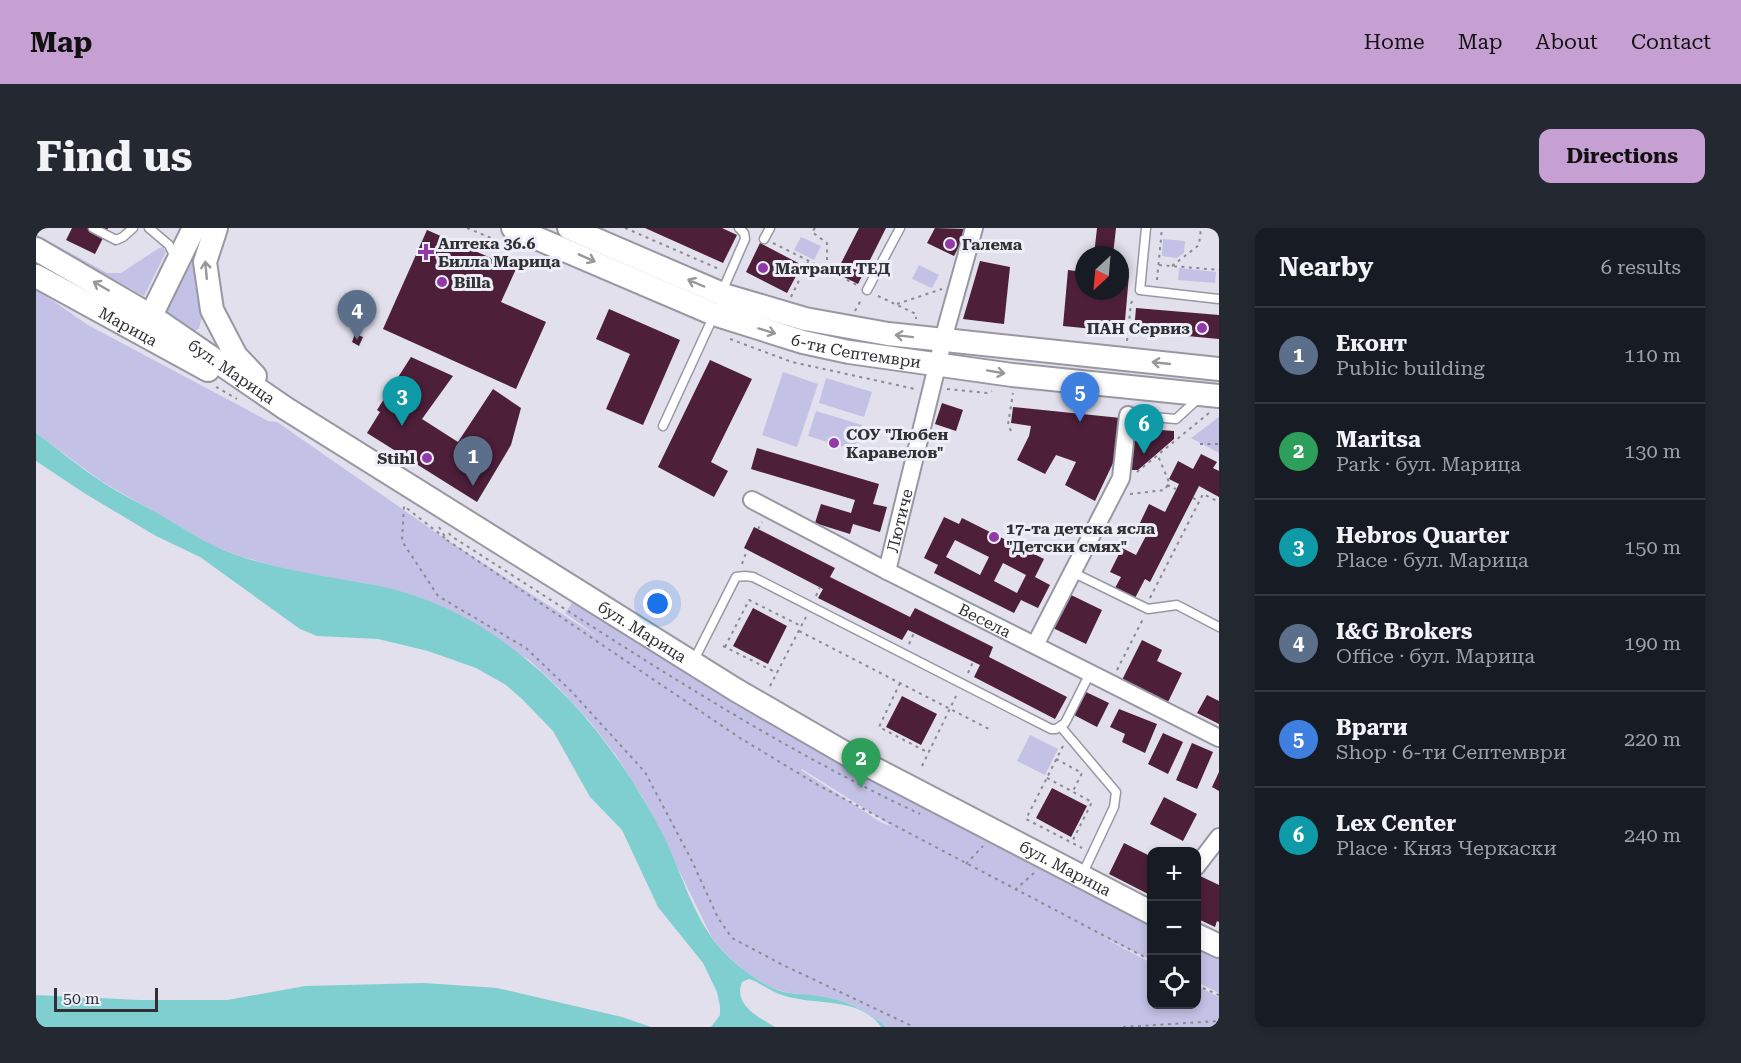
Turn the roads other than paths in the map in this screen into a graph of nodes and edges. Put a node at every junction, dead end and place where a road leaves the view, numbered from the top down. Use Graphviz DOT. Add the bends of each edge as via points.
graph roads {
  1 [pos="93,228"];
  2 [pos="133,228"];
  3 [pos="149,228"];
  4 [pos="194,228"];
  5 [pos="216,228"];
  6 [pos="513,228"];
  7 [pos="568,228"];
  8 [pos="739,228"];
  9 [pos="770,228"];
  10 [pos="900,228"];
  11 [pos="974,228"];
  12 [pos="1146,228"];
  13 [pos="764,239"];
  14 [pos="36,249"];
  15 [pos="178,262"];
  16 [pos="36,276"];
  17 [pos="867,290"];
  18 [pos="722,294"];
  19 [pos="1219,299"];
  20 [pos="212,310"];
  21 [pos="147,325"];
  22 [pos="944,341"];
  23 [pos="181,348"];
  24 [pos="938,364"];
  25 [pos="1219,369"];
  26 [pos="1213,399"];
  27 [pos="285,408"];
  28 [pos="1128,415"];
  29 [pos="663,426"];
  30 [pos="752,500"];
  31 [pos="887,572"];
  32 [pos="1072,572"];
  33 [pos="1219,627"];
  34 [pos="1035,645"];
  35 [pos="692,664"];
  36 [pos="1090,673"];
  37 [pos="1061,727"];
  38 [pos="1219,738"];
  39 [pos="1219,837"];
  40 [pos="1201,862"];
  41 [pos="1082,876"];
  42 [pos="1147,910"];
  43 [pos="1201,937"];
  44 [pos="1219,946"];
  1 -- 2 [label="lane" via="116,240"];
  3 -- 15 [label="lane" via="169,245"];
  4 -- 15 [label="street"];
  20 -- 5 [label="street, one-way" via="205,262"];
  6 -- 18 [label="street, 6-ти Септември, one-way"];
  18 -- 7 [label="street, 6-ти Септември, one-way"];
  8 -- 18 [label="lane" via="745,239"];
  9 -- 13 [label="lane"];
  10 -- 17 [label="lane"];
  11 -- 22 [label="street, Лютиче"];
  12 -- 19 [label="lane" via="1140,291"];
  21 -- 14 [label="street, Марица, one-way"];
  15 -- 21 [label="street"];
  16 -- 21 [label="street, Марица"];
  22 -- 18 [label="street, 6-ти Септември, one-way" via="805,319"];
  18 -- 24 [label="street, 6-ти Септември, one-way" via="803,342"];
  18 -- 29 [label="lane"];
  20 -- 23 [label="street" via="208,334"];
  20 -- 27 [label="street" via="236,356"];
  21 -- 23 [label="street, бул. Марица"];
  22 -- 24 [label="street, Лютиче"];
  25 -- 22 [label="street, 6-ти Септември, one-way"];
  23 -- 27 [label="street, бул. Марица"];
  24 -- 26 [label="street, 6-ти Септември, one-way"];
  24 -- 31 [label="street, Лютиче"];
  26 -- 28 [label="lane" via="1176,419"];
  27 -- 35 [label="street, бул. Марица"];
  28 -- 32 [label="street" via="1121,478"];
  30 -- 31 [label="street, Весела"];
  31 -- 34 [label="street, Весела"];
  32 -- 33 [label="lane" via="1147,608 1177,605"];
  32 -- 34 [label="street"];
  34 -- 36 [label="street, Весела"];
  35 -- 37 [label="lane" via="736,577 753,577 1046,727"];
  35 -- 41 [label="street, бул. Марица" via="850,756"];
  36 -- 37 [label="lane"];
  36 -- 38 [label="street, Весела"];
  37 -- 41 [label="lane" via="1116,792 1114,807"];
  39 -- 40 [label="street"];
  41 -- 42 [label="street, бул. Марица"];
  43 -- 44 [label="street"];
}
